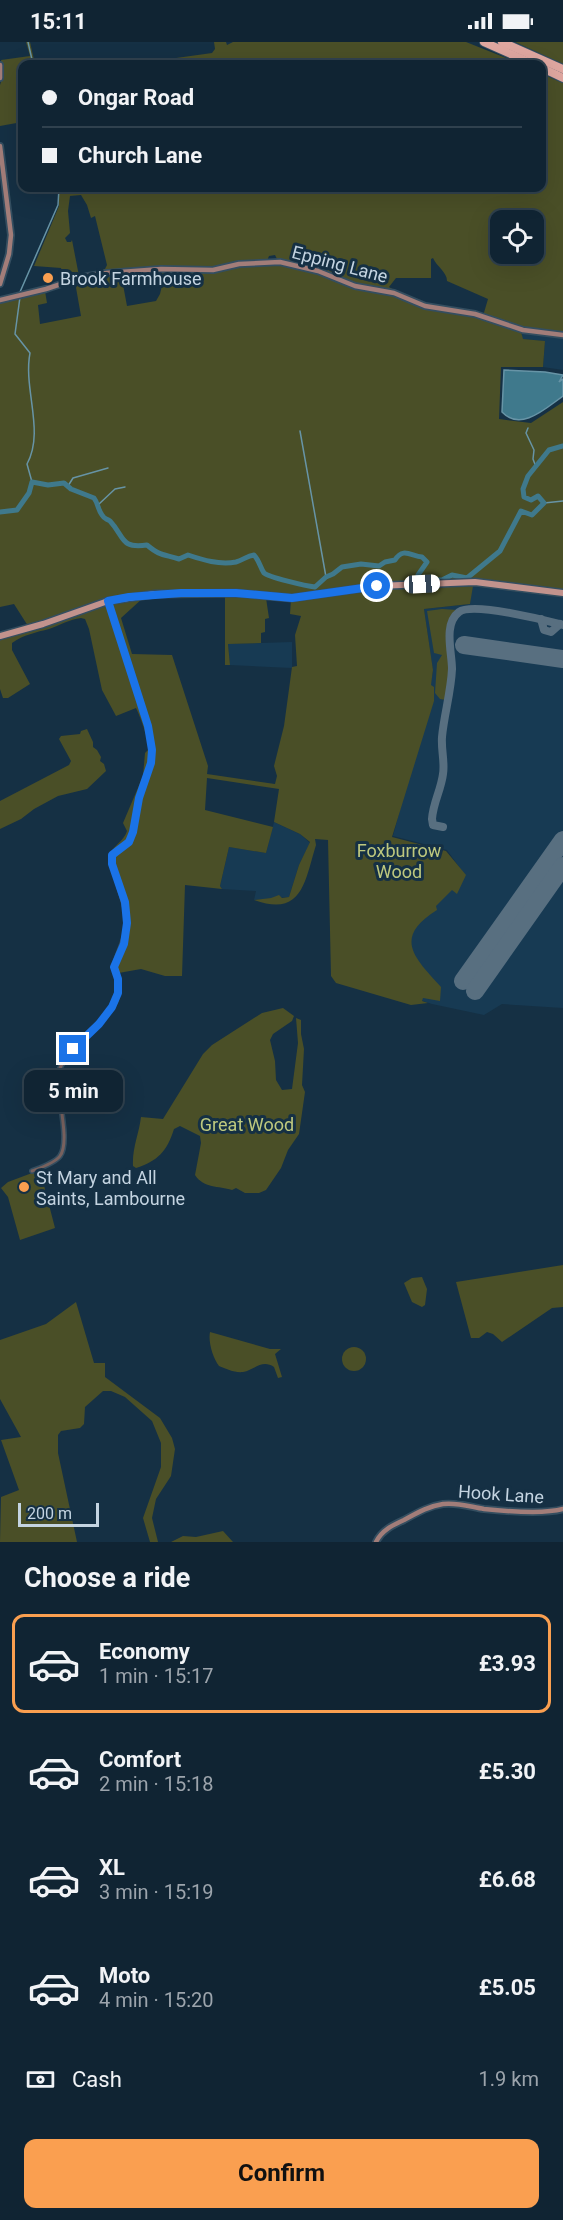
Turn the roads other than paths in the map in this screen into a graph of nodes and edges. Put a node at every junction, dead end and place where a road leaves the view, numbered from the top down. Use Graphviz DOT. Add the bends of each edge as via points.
graph roads {
  1 [pos="483,42"];
  2 [pos="502,42"];
  3 [pos="524,60"];
  4 [pos="543,60"];
  5 [pos="546,61"];
  6 [pos="0,65"];
  7 [pos="563,69"];
  8 [pos="546,70"];
  9 [pos="0,78"];
  10 [pos="563,78"];
  11 [pos="0,146"];
  12 [pos="0,284"];
  13 [pos="1,298"];
  14 [pos="563,335"];
  15 [pos="563,593"];
  16 [pos="108,601"];
  17 [pos="0,636"];
  18 [pos="32,1171"];
  19 [pos="563,1509"];
  20 [pos="376,1542"];
  1 -- 3 [label="highway"];
  2 -- 4 [label="highway"];
  5 -- 7 [label="highway"];
  6 -- 9 [label="street"];
  8 -- 10 [label="highway"];
  11 -- 12 [label="street" via="10,235"];
  13 -- 14 [label="street, Epping Lane" via="107,273 213,270 280,262 318,271 355,286 394,293 425,306 475,315 524,330"];
  15 -- 16 [label="main road" via="475,582 377,586 292,598 181,593"];
  16 -- 17 [label="main road"];
  16 -- 18 [label="street" via="148,726 151,763 129,842 112,855 127,923 124,944 114,967 116,1001 58,1072 62,1150 58,1158"];
  19 -- 20 [label="street, Hook Lane" via="503,1510 442,1504 388,1528"];
}
